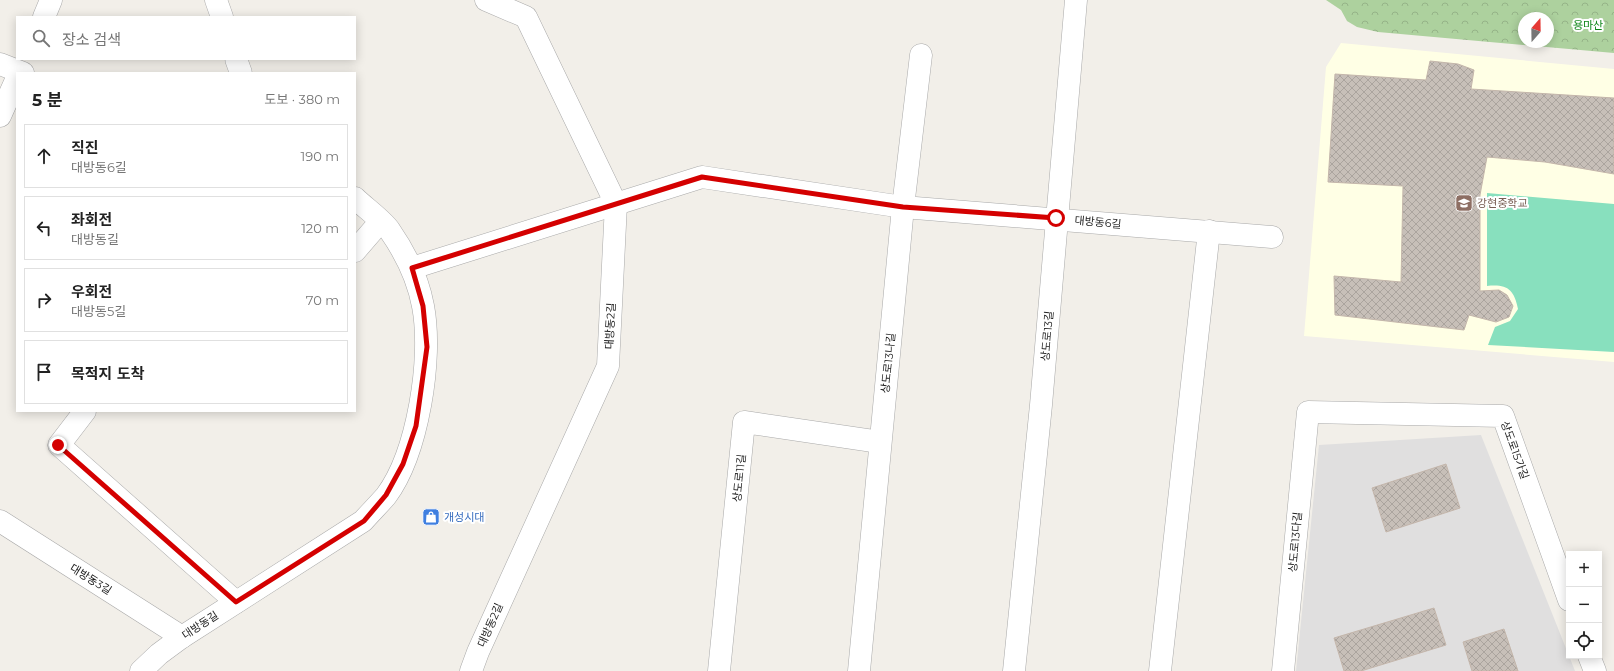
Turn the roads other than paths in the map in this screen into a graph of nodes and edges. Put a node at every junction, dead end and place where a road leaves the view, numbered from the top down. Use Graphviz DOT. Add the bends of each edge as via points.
graph roads {
  1 [pos="52,0"];
  2 [pos="216,0"];
  3 [pos="486,0"];
  4 [pos="1076,0"];
  5 [pos="44,16"];
  6 [pos="222,16"];
  7 [pos="921,55"];
  8 [pos="236,60"];
  9 [pos="241,72"];
  10 [pos="16,73"];
  11 [pos="0,116"];
  12 [pos="356,199"];
  13 [pos="616,204"];
  14 [pos="903,207"];
  15 [pos="1056,218"];
  16 [pos="380,222"];
  17 [pos="1209,231"];
  18 [pos="1272,236"];
  19 [pos="356,250"];
  20 [pos="412,268"];
  21 [pos="84,412"];
  22 [pos="1308,412"];
  23 [pos="880,442"];
  24 [pos="0,521"];
  25 [pos="1566,592"];
  26 [pos="236,602"];
  27 [pos="182,637"];
  28 [pos="1590,659"];
  29 [pos="141,671"];
  30 [pos="471,671"];
  31 [pos="719,671"];
  32 [pos="859,671"];
  33 [pos="1014,671"];
  34 [pos="1160,671"];
  35 [pos="1283,671"];
  36 [pos="1595,671"];
  1 -- 5 [label="street"];
  2 -- 6 [label="street"];
  3 -- 13 [label="street, 대방동2길" via="526,17"];
  4 -- 15 [label="street, 상도로13길"];
  7 -- 14 [label="street, 상도로13나길"];
  8 -- 9 [label="street"];
  10 -- 11 [label="street"];
  12 -- 16 [label="street, 대방동길"];
  13 -- 14 [label="street, 대방동6길" via="702,177"];
  13 -- 20 [label="street, 대방동6길"];
  13 -- 30 [label="street, 대방동2길" via="608,366"];
  14 -- 15 [label="street, 대방동6길"];
  14 -- 23 [label="street, 상도로13나길"];
  15 -- 17 [label="street, 대방동6길"];
  15 -- 33 [label="street, 상도로13길" via="1041,406"];
  16 -- 19 [label="street"];
  16 -- 20 [label="street, 대방동길" via="390,230"];
  17 -- 18 [label="street, 대방동6길"];
  17 -- 34 [label="street"];
  20 -- 26 [label="street, 대방동길" via="423,306 427,347 416,426 403,464 386,495 364,521"];
  21 -- 26 [label="street" via="58,445"];
  22 -- 25 [label="street, 상도로15가길" via="1502,416"];
  22 -- 35 [label="street, 상도로13다길"];
  23 -- 31 [label="street, 상도로11길" via="744,422"];
  23 -- 32 [label="street, 상도로13나길"];
  24 -- 27 [label="street, 대방동3길"];
  26 -- 27 [label="street, 대방동길"];
  27 -- 29 [label="street, 대방동길"];
  28 -- 36 [label="street"];
}
